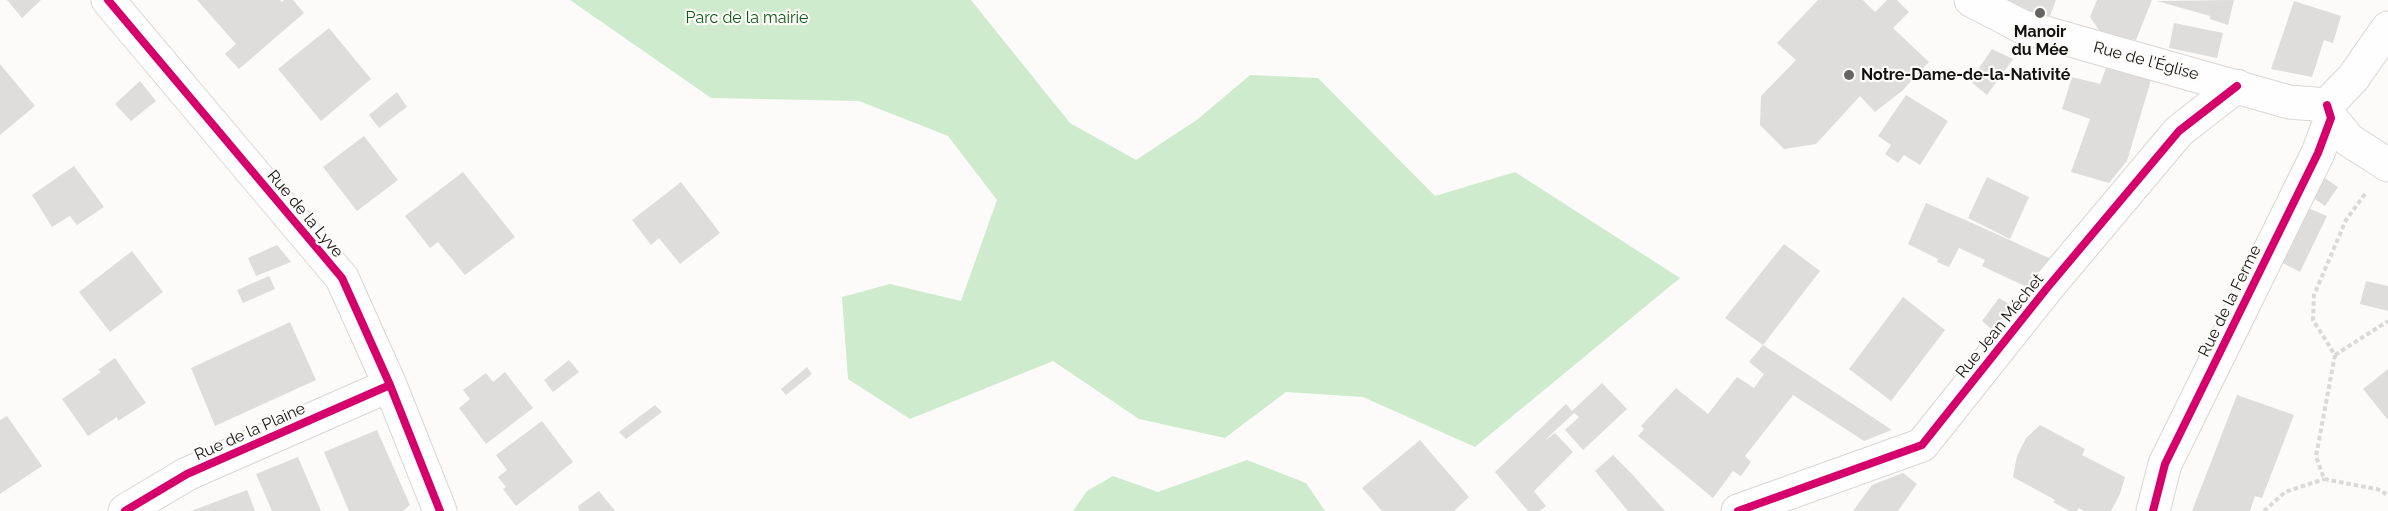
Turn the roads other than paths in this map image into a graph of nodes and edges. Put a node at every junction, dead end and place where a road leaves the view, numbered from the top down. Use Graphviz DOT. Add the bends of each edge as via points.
graph roads {
  1 [pos="108,0"];
  2 [pos="1971,0"];
  3 [pos="2388,28"];
  4 [pos="2237,86"];
  5 [pos="2329,111"];
  6 [pos="2387,165"];
  7 [pos="390,385"];
  8 [pos="125,511"];
  9 [pos="440,511"];
  10 [pos="1738,511"];
  11 [pos="2153,511"];
  1 -- 7 [label="street, Rue de la Lyve" via="342,278"];
  2 -- 4 [label="street, Rue de l'Église" via="2021,26"];
  3 -- 5 [label="street"];
  4 -- 5 [label="street, Rue de l'Église"];
  4 -- 10 [label="street, Rue Jean Méchet" via="2179,131 1922,445"];
  5 -- 6 [label="street" via="2349,140"];
  5 -- 11 [label="street, Rue de la Ferme" via="2318,153 2165,464"];
  7 -- 8 [label="street, Rue de la Plaine" via="187,474"];
  7 -- 9 [label="street, Rue de la Lyve"];
}
